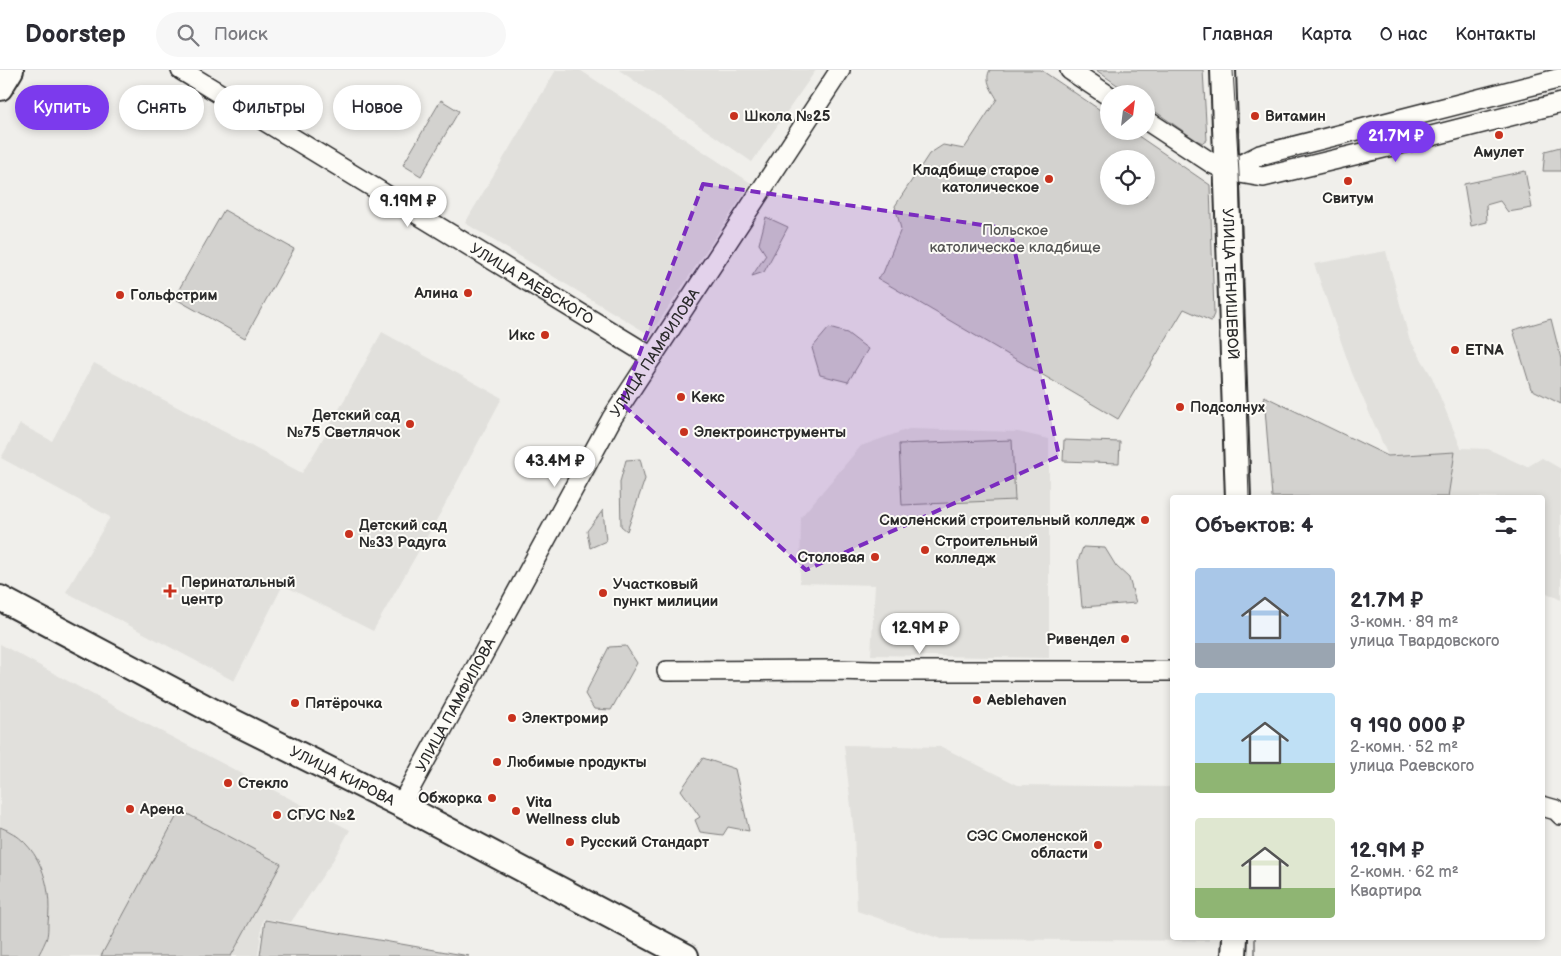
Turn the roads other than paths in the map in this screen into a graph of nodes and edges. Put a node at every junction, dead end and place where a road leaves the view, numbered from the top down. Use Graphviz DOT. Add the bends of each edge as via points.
graph roads {
  1 [pos="11,70"];
  2 [pos="181,70"];
  3 [pos="840,70"];
  4 [pos="1070,70"];
  5 [pos="1223,70"];
  6 [pos="1561,78"];
  7 [pos="1541,84"];
  8 [pos="0,88"];
  9 [pos="1100,90"];
  10 [pos="1553,105"];
  11 [pos="1155,126"];
  12 [pos="1228,171"];
  13 [pos="652,357"];
  14 [pos="1238,495"];
  15 [pos="0,598"];
  16 [pos="667,671"];
  17 [pos="1170,671"];
  18 [pos="401,805"];
  19 [pos="1545,807"];
  20 [pos="1561,814"];
  21 [pos="1235,940"];
  22 [pos="686,956"];
  23 [pos="1234,956"];
  1 -- 8 [label="main road"];
  2 -- 13 [label="street, УЛИЦА РАЕВСКОГО"];
  3 -- 13 [label="street, УЛИЦА ПАМФИЛОВА"];
  4 -- 9 [label="street"];
  5 -- 12 [label="main road, УЛИЦА ТЕНИШЕВОЙ"];
  6 -- 7 [label="street"];
  7 -- 10 [label="street"];
  7 -- 12 [label="street" via="1260,156"];
  10 -- 12 [label="street" via="1262,177"];
  11 -- 12 [label="street"];
  12 -- 14 [label="main road, УЛИЦА ТЕНИШЕВОЙ"];
  13 -- 18 [label="street, УЛИЦА ПАМФИЛОВА" via="612,418"];
  15 -- 18 [label="main road, УЛИЦА КИРОВА" via="226,718"];
  16 -- 17 [label="street"];
  18 -- 22 [label="main road, УЛИЦА КИРОВА"];
  19 -- 20 [label="street"];
  21 -- 23 [label="main road"];
}
